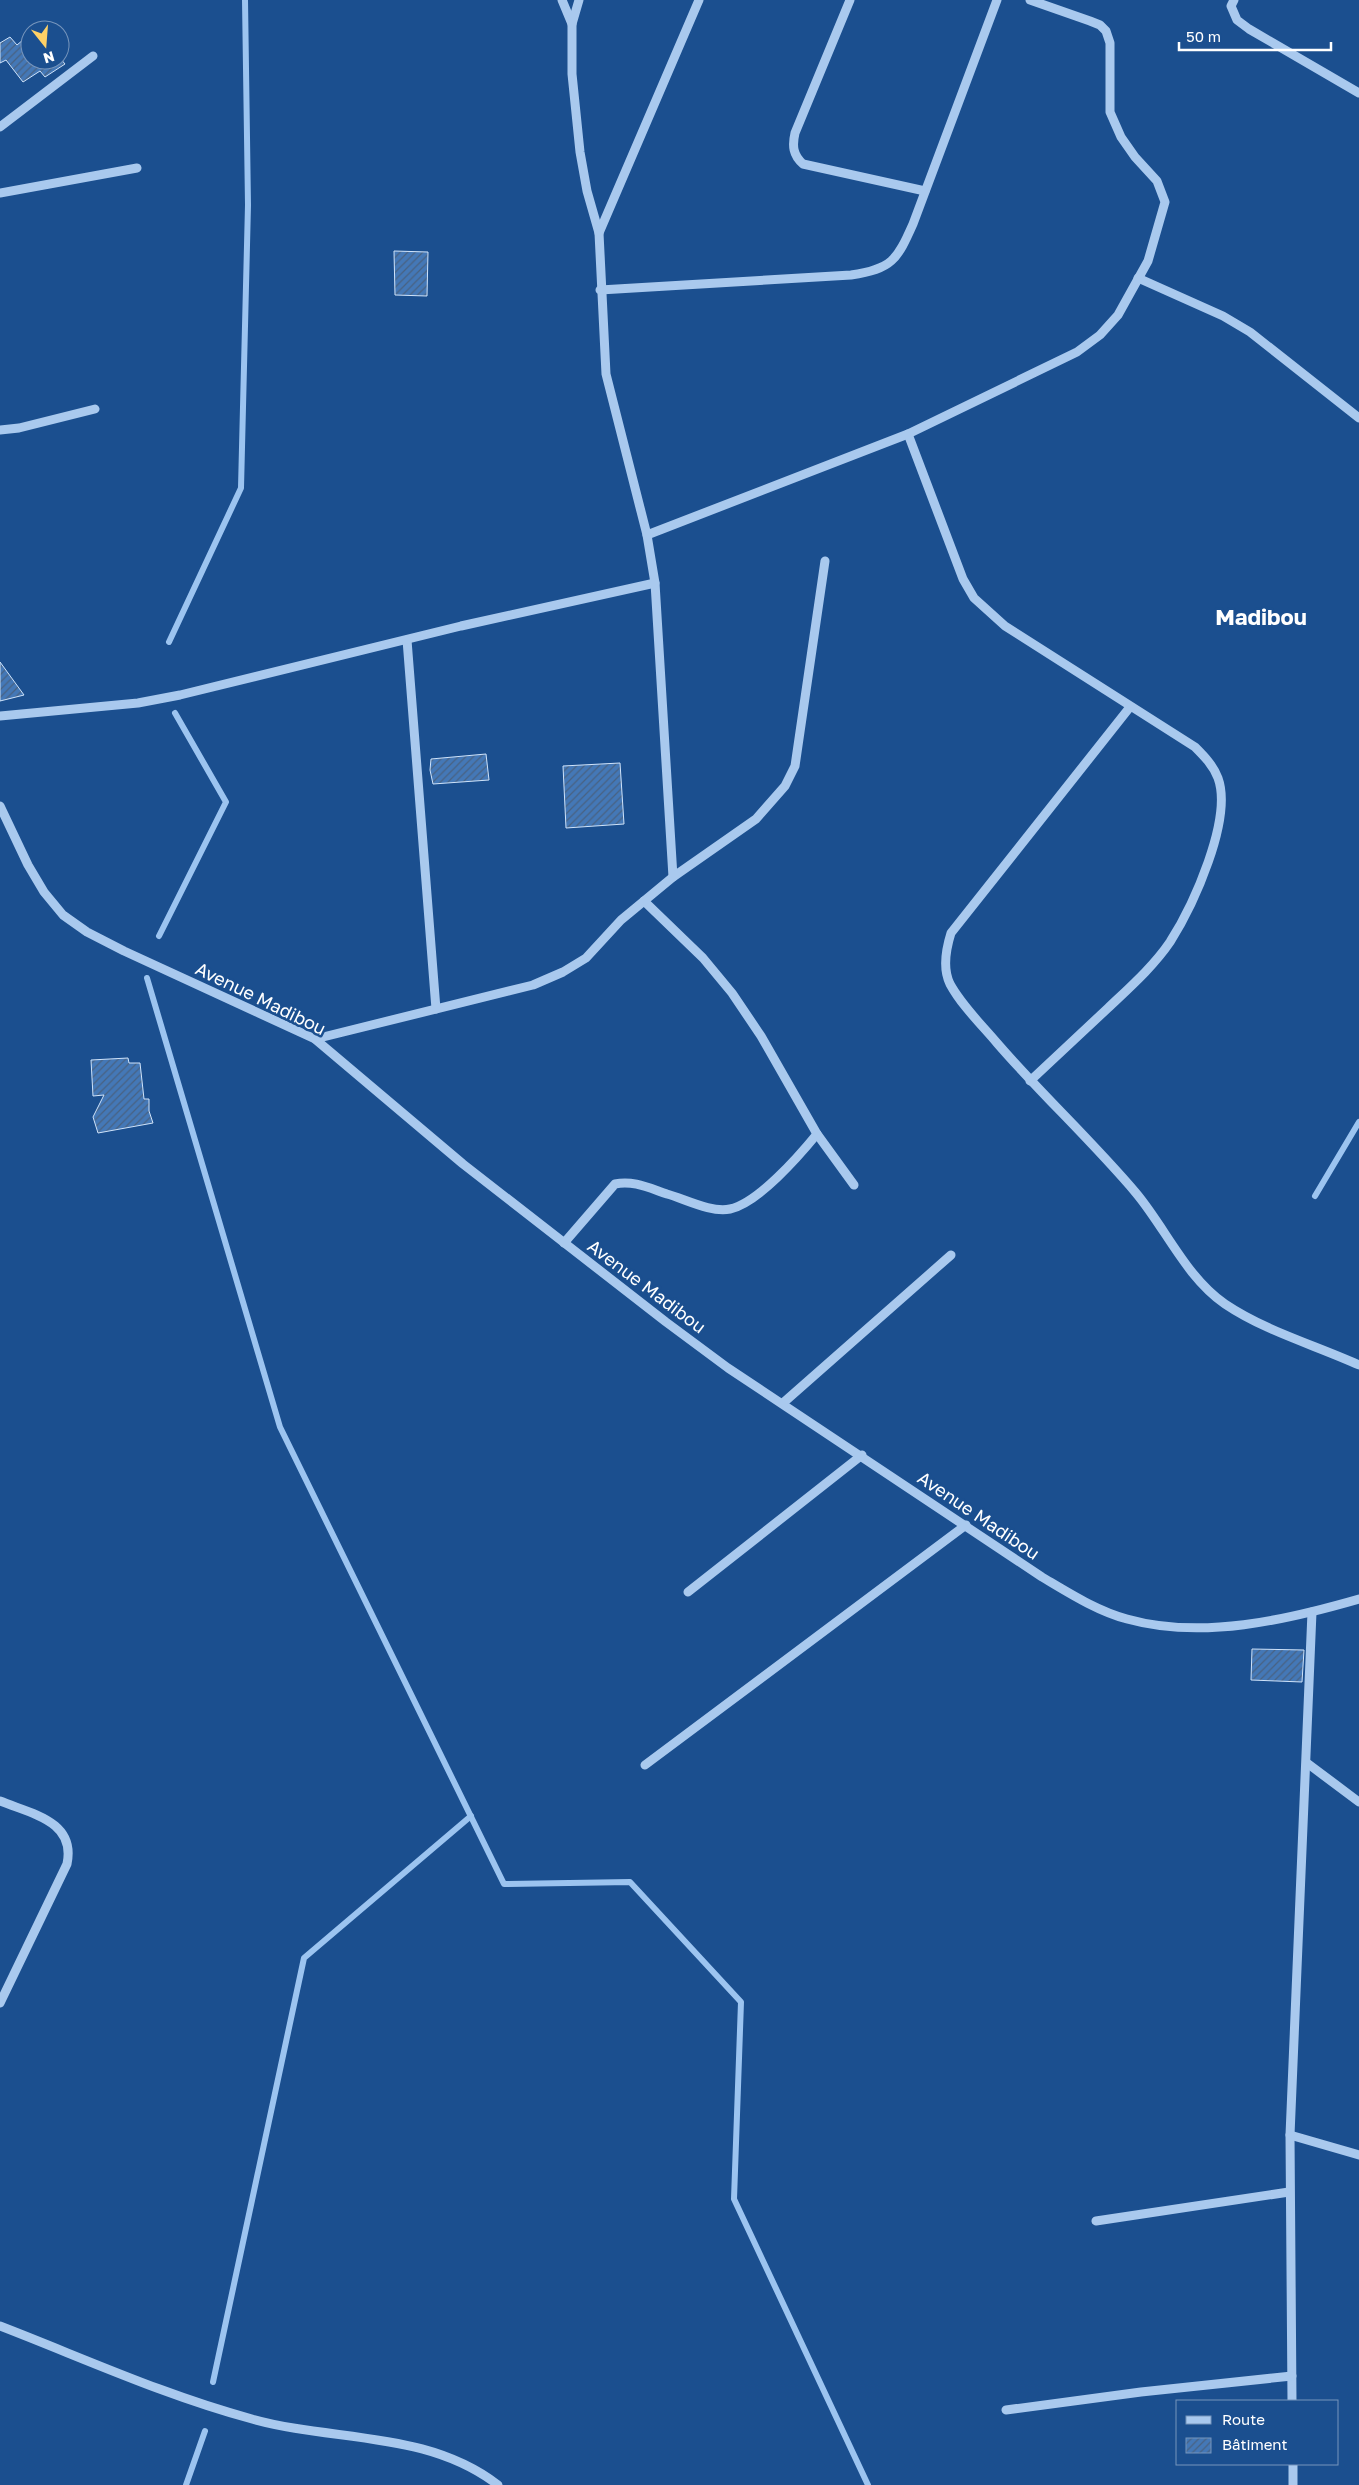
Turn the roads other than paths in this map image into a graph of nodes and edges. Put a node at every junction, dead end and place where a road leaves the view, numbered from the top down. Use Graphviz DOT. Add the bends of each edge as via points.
graph roads {
  1 [pos="562,0"];
  2 [pos="580,0"];
  3 [pos="699,0"];
  4 [pos="850,0"];
  5 [pos="997,0"];
  6 [pos="1030,0"];
  7 [pos="1234,0"];
  8 [pos="572,24"];
  9 [pos="93,56"];
  10 [pos="1359,93"];
  11 [pos="0,127"];
  12 [pos="137,168"];
  13 [pos="925,191"];
  14 [pos="0,193"];
  15 [pos="599,233"];
  16 [pos="1138,278"];
  17 [pos="600,290"];
  18 [pos="95,409"];
  19 [pos="1359,418"];
  20 [pos="0,430"];
  21 [pos="908,434"];
  22 [pos="648,535"];
  23 [pos="825,561"];
  24 [pos="655,583"];
  25 [pos="407,640"];
  26 [pos="1130,707"];
  27 [pos="0,716"];
  28 [pos="0,806"];
  29 [pos="673,878"];
  30 [pos="644,901"];
  31 [pos="436,1009"];
  32 [pos="315,1039"];
  33 [pos="1030,1081"];
  34 [pos="817,1134"];
  35 [pos="854,1185"];
  36 [pos="564,1243"];
  37 [pos="952,1255"];
  38 [pos="1359,1365"];
  39 [pos="783,1403"];
  40 [pos="862,1455"];
  41 [pos="966,1525"];
  42 [pos="688,1592"];
  43 [pos="1359,1599"];
  44 [pos="1312,1612"];
  45 [pos="1307,1763"];
  46 [pos="646,1766"];
  47 [pos="0,1801"];
  48 [pos="1359,1802"];
  49 [pos="0,2003"];
  50 [pos="1290,2135"];
  51 [pos="1359,2155"];
  52 [pos="1289,2192"];
  53 [pos="1096,2220"];
  54 [pos="0,2326"];
  55 [pos="1292,2376"];
  56 [pos="1292,2400"];
  57 [pos="1006,2410"];
  58 [pos="1293,2465"];
  59 [pos="498,2485"];
  60 [pos="1294,2485"];
  1 -- 8 [label="street"];
  2 -- 8 [label="street"];
  3 -- 15 [label="street"];
  4 -- 13 [label="street" via="795,132 795,157 803,164"];
  5 -- 13 [label="street"];
  6 -- 16 [label="street" via="1100,25 1110,43 1110,112 1121,138 1157,181 1165,202 1148,260"];
  7 -- 10 [label="street" via="1231,6 1237,20 1249,30"];
  8 -- 15 [label="street" via="572,74 580,152"];
  9 -- 11 [label="street"];
  12 -- 14 [label="street"];
  13 -- 17 [label="street" via="903,247 891,262 876,272"];
  15 -- 17 [label="street"];
  16 -- 19 [label="street" via="1223,316 1250,332"];
  16 -- 21 [label="street" via="1118,315 1100,335 1077,352"];
  17 -- 22 [label="street" via="606,374"];
  18 -- 20 [label="street"];
  21 -- 22 [label="street"];
  21 -- 26 [label="street" via="963,579 974,598 1005,626"];
  22 -- 24 [label="street"];
  23 -- 29 [label="street" via="796,766 785,786 756,819"];
  24 -- 25 [label="street"];
  24 -- 29 [label="street"];
  25 -- 27 [label="street" via="180,695 129,704"];
  25 -- 31 [label="street"];
  26 -- 33 [label="street" via="951,933 946,949 949,982 961,1002"];
  26 -- 33 [label="street" via="1195,747 1209,761 1220,786 1221,819 1209,859 1170,942 1137,980"];
  28 -- 32 [label="street, Avenue Madibou" via="28,865 63,915 124,951"];
  29 -- 30 [label="street"];
  30 -- 31 [label="street" via="586,958 563,972 533,985"];
  30 -- 34 [label="street" via="703,958 732,993 761,1036"];
  31 -- 32 [label="street"];
  32 -- 36 [label="street, Avenue Madibou" via="463,1164"];
  33 -- 38 [label="street" via="1135,1192 1202,1284 1226,1304 1257,1322"];
  34 -- 35 [label="street"];
  34 -- 36 [label="street" via="794,1163 742,1204 730,1209 715,1209 634,1183 615,1184"];
  36 -- 39 [label="street, Avenue Madibou" via="721,1362"];
  37 -- 39 [label="street"];
  39 -- 40 [label="street, Avenue Madibou"];
  40 -- 41 [label="street, Avenue Madibou"];
  40 -- 42 [label="street"];
  41 -- 44 [label="street, Avenue Madibou" via="1042,1577 1084,1601 1126,1619 1167,1626 1215,1626"];
  41 -- 46 [label="street"];
  43 -- 44 [label="street, Avenue Madibou"];
  44 -- 45 [label="street"];
  45 -- 48 [label="street"];
  45 -- 50 [label="street" via="1296,1941"];
  47 -- 49 [label="street" via="46,1819 59,1828 67,1839 69,1852 67,1864"];
  50 -- 51 [label="street"];
  50 -- 52 [label="street"];
  52 -- 53 [label="street"];
  52 -- 55 [label="street"];
  54 -- 59 [label="street" via="208,2406 286,2428 347,2434 417,2447 454,2459"];
  55 -- 56 [label="street"];
  55 -- 57 [label="street"];
  58 -- 60 [label="street"];
}
